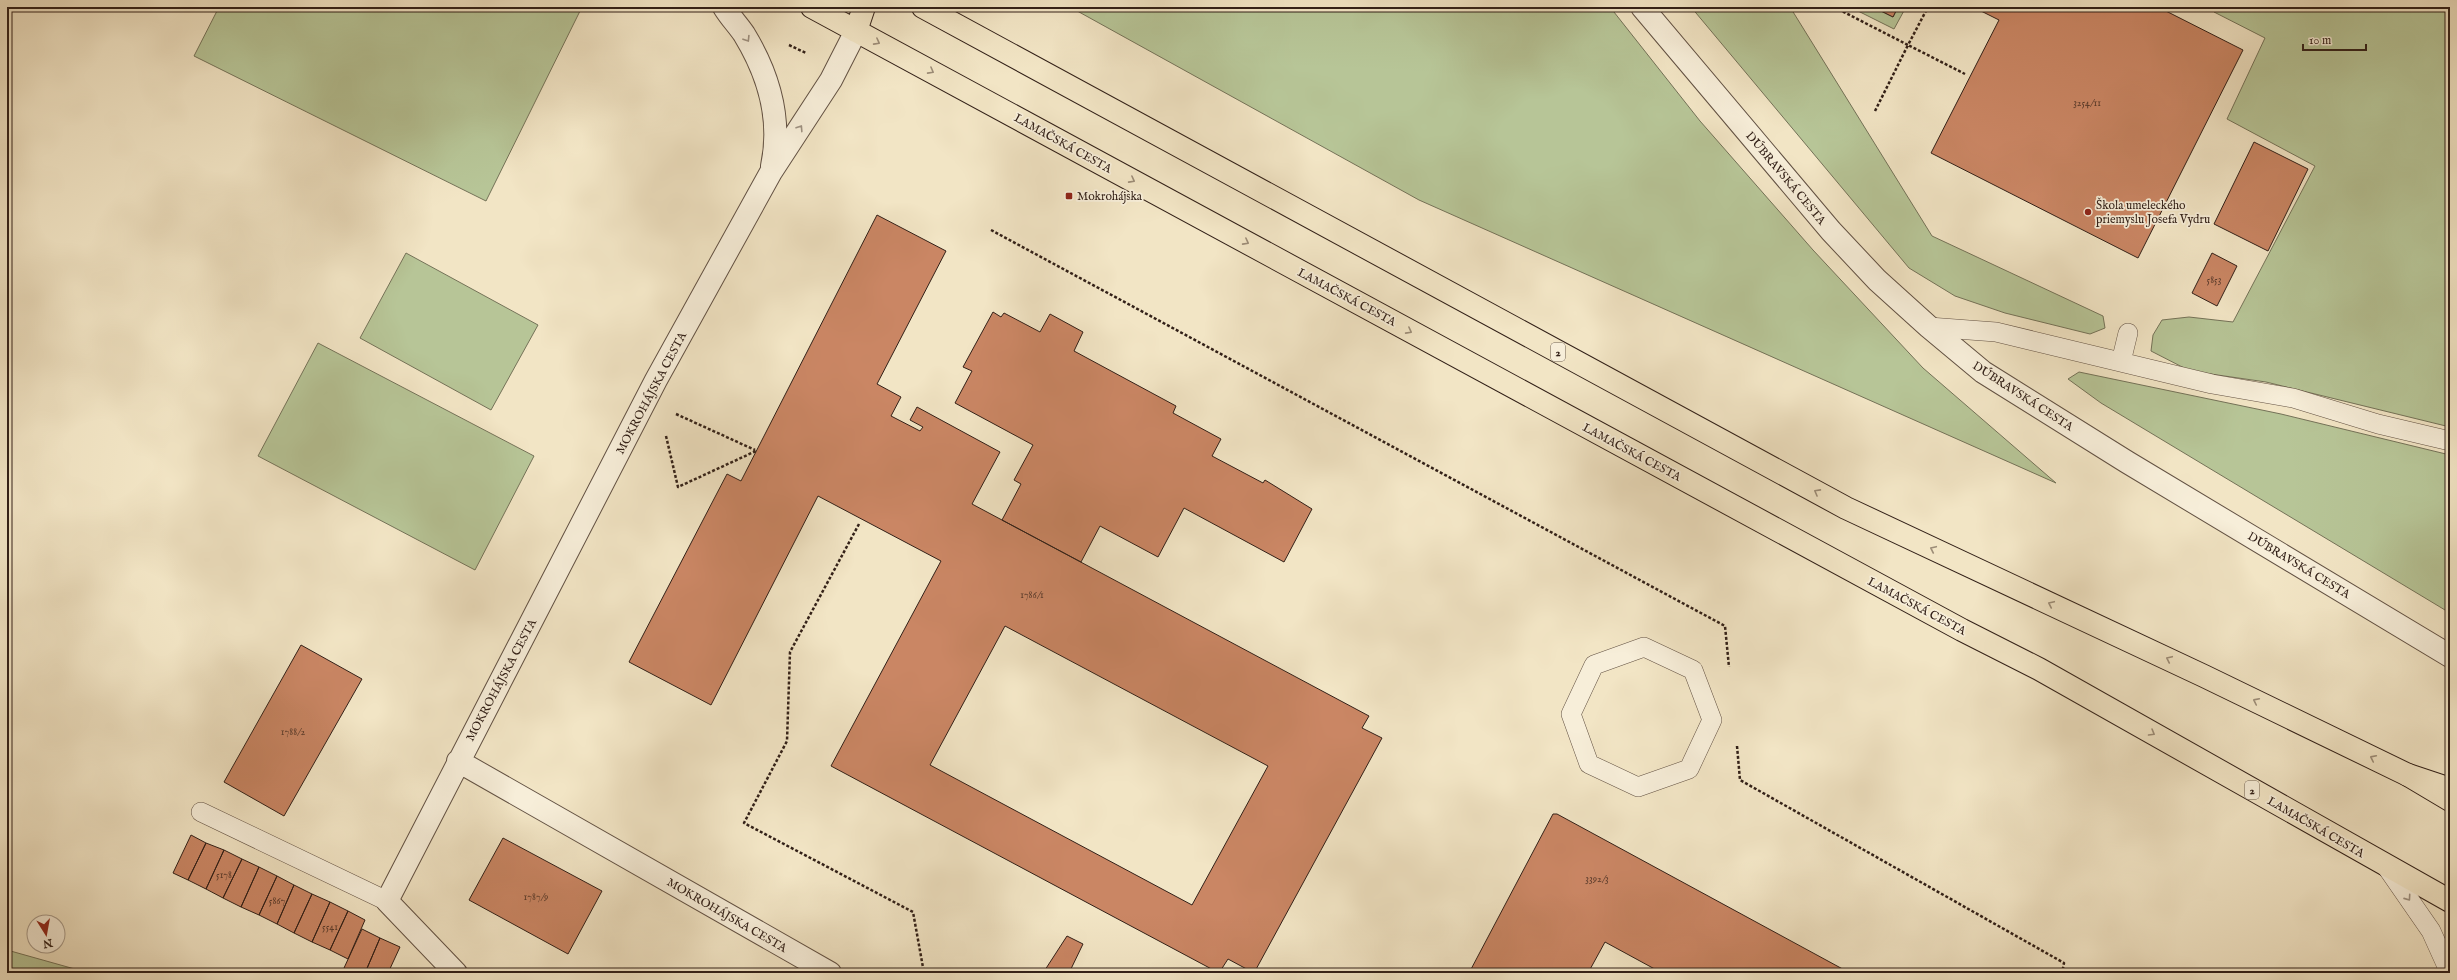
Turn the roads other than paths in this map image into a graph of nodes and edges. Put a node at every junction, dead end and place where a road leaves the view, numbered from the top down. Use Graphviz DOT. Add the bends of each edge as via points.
graph roads {
  1 [pos="724,7"];
  2 [pos="812,7"];
  3 [pos="864,7"];
  4 [pos="923,7"];
  5 [pos="1642,7"];
  6 [pos="856,31"];
  7 [pos="771,172"];
  8 [pos="1929,327"];
  9 [pos="2128,333"];
  10 [pos="2121,362"];
  11 [pos="2450,441"];
  12 [pos="2450,656"];
  13 [pos="458,761"];
  14 [pos="1689,769"];
  15 [pos="2408,775"];
  16 [pos="2450,789"];
  17 [pos="2450,800"];
  18 [pos="201,812"];
  19 [pos="2386,866"];
  20 [pos="387,901"];
  21 [pos="2450,901"];
  22 [pos="456,973"];
  23 [pos="830,973"];
  24 [pos="2450,973"];
  1 -- 7 [label="street, one-way" via="750,45 767,81 774,110 777,145"];
  2 -- 6 [label="main road, LAMAČSKÁ CESTA / 2"];
  3 -- 6 [label="main road"];
  15 -- 4 [label="main road, 2, one-way" via="1846,508"];
  5 -- 8 [label="street, DÚBRAVSKÁ CESTA" via="1831,231 1877,280"];
  7 -- 6 [label="street, MOKROHÁJSKA CESTA, one-way" via="832,80"];
  6 -- 19 [label="main road, LAMAČSKÁ CESTA / 2, one-way" via="1962,630 2039,669"];
  7 -- 13 [label="street, MOKROHÁJSKA CESTA" via="656,380"];
  8 -- 10 [label="lane" via="1996,332"];
  8 -- 12 [label="street, DÚBRAVSKÁ CESTA" via="1983,372 2127,462"];
  9 -- 10 [label="lane"];
  10 -- 11 [label="lane" via="2212,384 2293,398 2378,424"];
  13 -- 20 [label="street, MOKROHÁJSKA CESTA"];
  13 -- 23 [label="street, MOKROHÁJSKA CESTA"];
  14 -- 14 [label="lane" via="1712,720 1693,670 1644,647 1594,665 1571,714 1589,764 1638,787"];
  15 -- 16 [label="main road"];
  15 -- 17 [label="main road, 2"];
  18 -- 20 [label="lane"];
  19 -- 21 [label="main road, LAMAČSKÁ CESTA / 2"];
  19 -- 24 [label="lane, one-way" via="2431,930"];
  20 -- 22 [label="street"];
}
